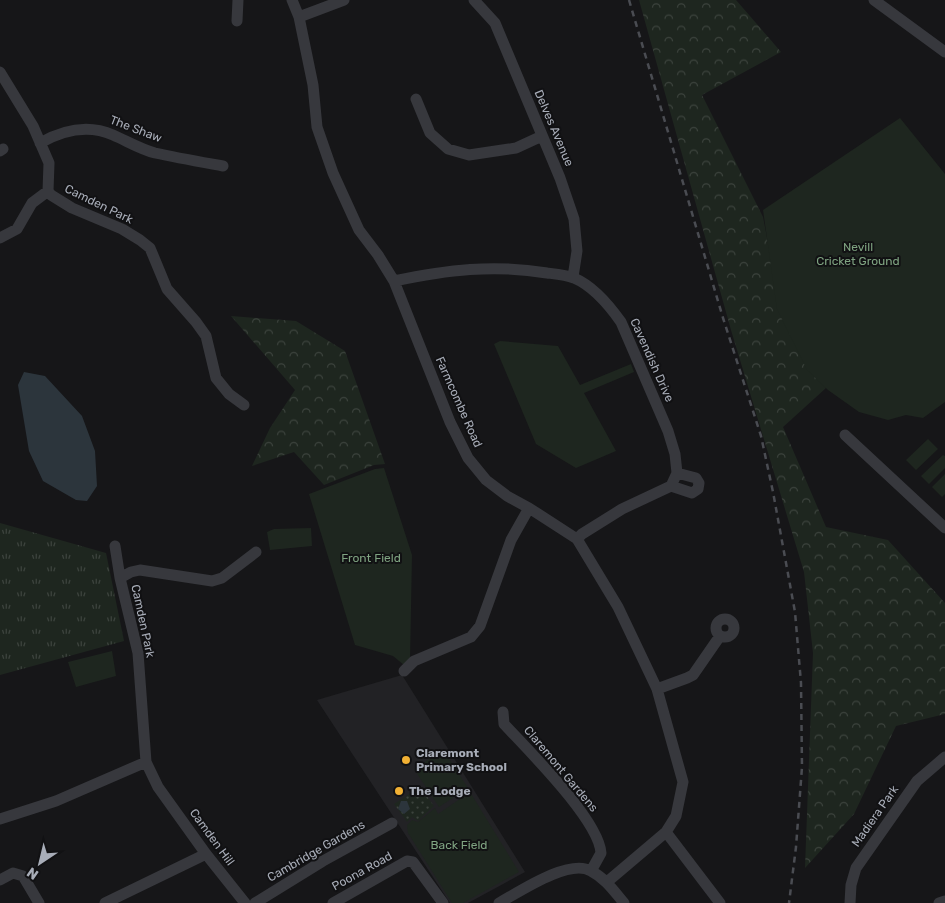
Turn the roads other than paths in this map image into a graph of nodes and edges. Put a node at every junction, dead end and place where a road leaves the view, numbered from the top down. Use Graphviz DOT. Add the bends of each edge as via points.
graph roads {
  1 [pos="238,0"];
  2 [pos="292,0"];
  3 [pos="344,0"];
  4 [pos="474,0"];
  5 [pos="874,0"];
  6 [pos="299,16"];
  7 [pos="237,21"];
  8 [pos="945,52"];
  9 [pos="0,72"];
  10 [pos="416,99"];
  11 [pos="542,136"];
  12 [pos="40,143"];
  13 [pos="223,167"];
  14 [pos="48,191"];
  15 [pos="0,238"];
  16 [pos="573,277"];
  17 [pos="394,281"];
  18 [pos="228,409"];
  19 [pos="846,435"];
  20 [pos="677,473"];
  21 [pos="671,486"];
  22 [pos="529,508"];
  23 [pos="945,528"];
  24 [pos="576,539"];
  25 [pos="115,546"];
  26 [pos="256,552"];
  27 [pos="120,578"];
  28 [pos="720,636"];
  29 [pos="404,671"];
  30 [pos="657,690"];
  31 [pos="503,712"];
  32 [pos="945,757"];
  33 [pos="146,762"];
  34 [pos="158,786"];
  35 [pos="0,819"];
  36 [pos="392,823"];
  37 [pos="666,832"];
  38 [pos="206,854"];
  39 [pos="591,871"];
  40 [pos="0,880"];
  41 [pos="607,882"];
  42 [pos="945,902"];
  43 [pos="39,903"];
  44 [pos="105,903"];
  45 [pos="245,903"];
  46 [pos="255,903"];
  47 [pos="332,903"];
  48 [pos="444,903"];
  49 [pos="498,903"];
  50 [pos="624,903"];
  51 [pos="720,903"];
  52 [pos="850,903"];
  53 [pos="939,903"];
  1 -- 7 [label="street"];
  2 -- 6 [label="street, Farmcombe Road"];
  3 -- 6 [label="street"];
  4 -- 11 [label="street, Delves Avenue" via="495,23"];
  5 -- 8 [label="street"];
  6 -- 17 [label="street, Farmcombe Road" via="313,85 317,127 333,173 359,230"];
  9 -- 12 [label="street, Camden Park" via="20,102"];
  10 -- 11 [label="street" via="430,133 448,149 469,155 516,148"];
  11 -- 16 [label="street, Delves Avenue" via="574,219 577,251"];
  12 -- 13 [label="street, The Shaw" via="71,130 97,129 155,153"];
  12 -- 14 [label="street, Camden Park" via="49,164"];
  14 -- 15 [label="street" via="32,203 17,229"];
  14 -- 18 [label="street, Camden Park" via="61,203 122,229 150,248 167,289 206,336 216,378 240,402"];
  16 -- 17 [label="street, Cavendish Drive" via="523,269 475,268"];
  16 -- 20 [label="street, Cavendish Drive" via="600,296 621,322 668,431"];
  17 -- 22 [label="street, Farmcombe Road" via="450,422 468,458 486,480"];
  19 -- 23 [label="street"];
  20 -- 21 [label="street"];
  20 -- 21 [label="street" via="696,478 698,490 692,493"];
  21 -- 24 [label="street" via="622,509"];
  22 -- 24 [label="street, Farmcombe Road"];
  22 -- 29 [label="street" via="511,540 480,626 471,637 414,661"];
  24 -- 30 [label="street, Farmcombe Road" via="618,607"];
  25 -- 27 [label="street, Camden Park"];
  26 -- 27 [label="street" via="222,578 212,581 178,575 158,565"];
  27 -- 33 [label="street, Camden Park" via="138,653"];
  28 -- 30 [label="street" via="693,674"];
  30 -- 37 [label="street, Farmcombe Road" via="683,782 676,816"];
  31 -- 39 [label="street, Claremont Gardens" via="504,724 572,800 596,836 601,853"];
  32 -- 52 [label="street, Madiera Park" via="917,781 856,868"];
  33 -- 34 [label="street, Camden Park"];
  33 -- 35 [label="street" via="56,801"];
  34 -- 38 [label="street, Camden Hill"];
  36 -- 46 [label="street, Cambridge Gardens"];
  37 -- 41 [label="street, Farmcombe Road"];
  37 -- 51 [label="street"];
  38 -- 44 [label="street"];
  38 -- 45 [label="street, Camden Hill"];
  39 -- 41 [label="street"];
  39 -- 49 [label="street" via="568,869"];
  40 -- 43 [label="street" via="13,872 23,876"];
  41 -- 50 [label="street"];
  42 -- 53 [label="street"];
  47 -- 48 [label="street, Poona Road" via="407,861 413,862"];
}
